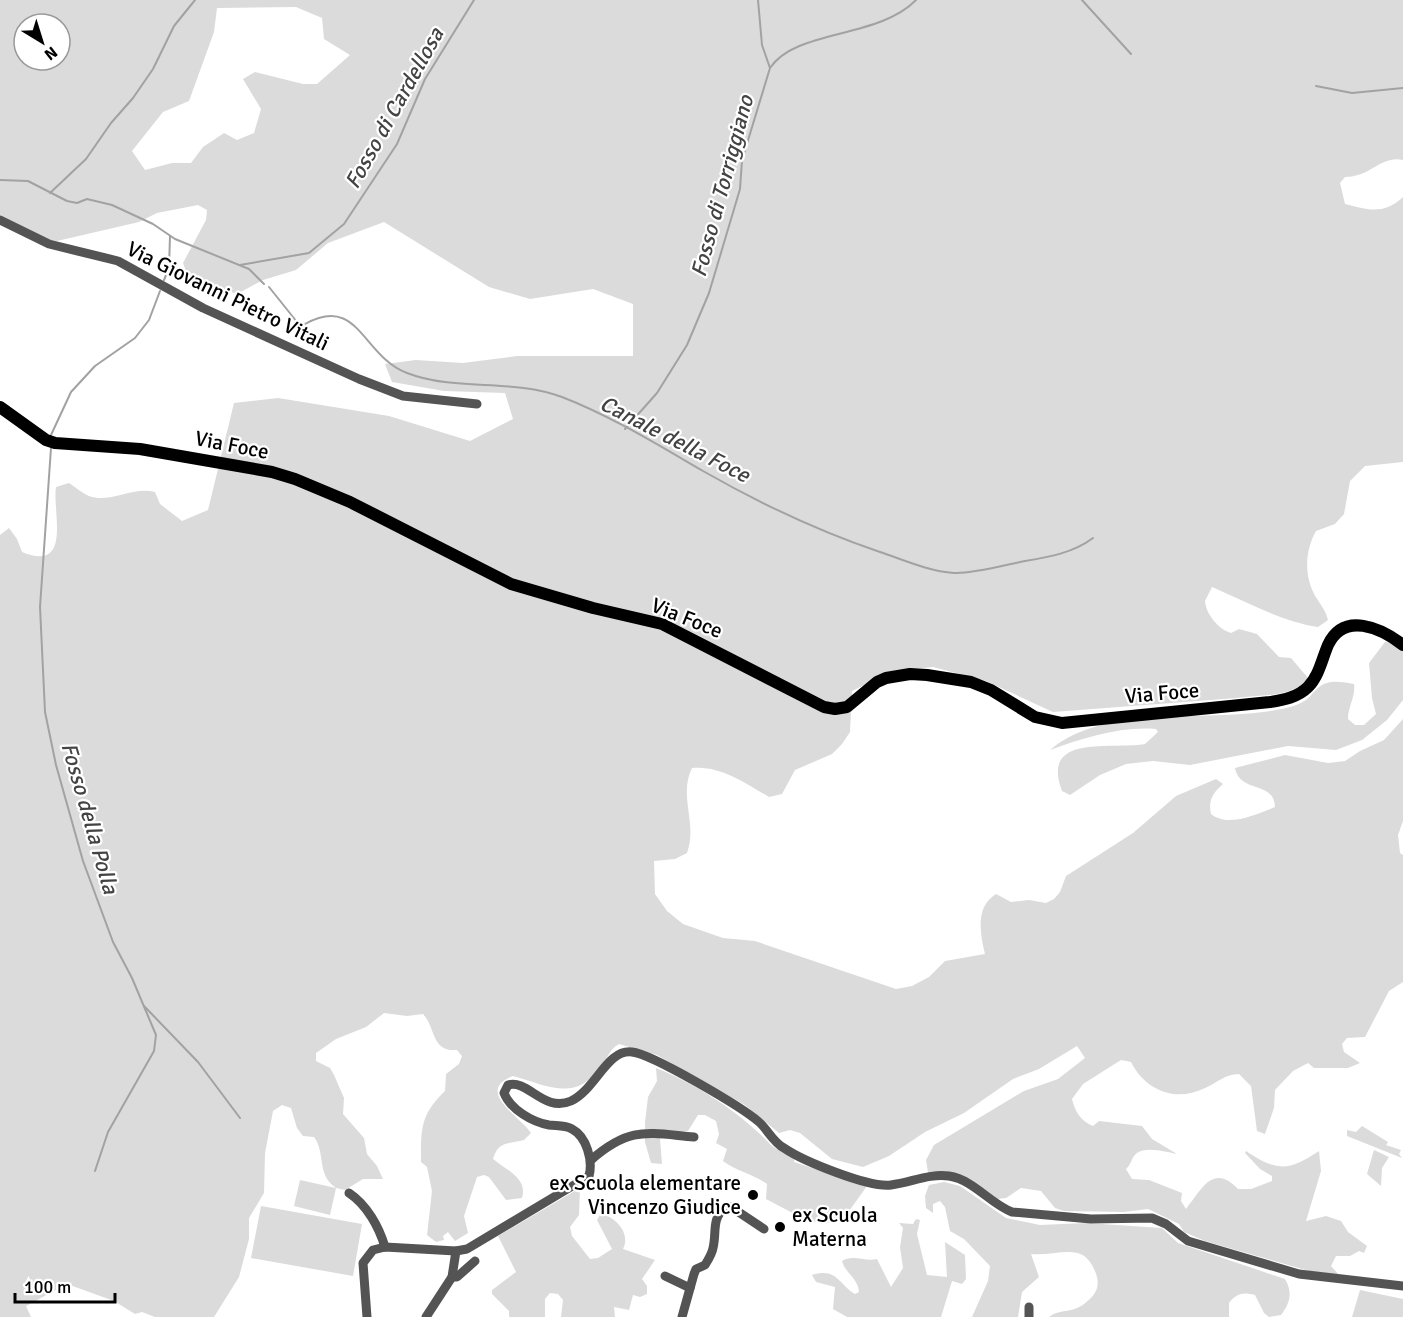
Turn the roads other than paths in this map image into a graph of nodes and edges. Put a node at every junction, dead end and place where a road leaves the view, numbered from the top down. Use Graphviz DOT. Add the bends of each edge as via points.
graph roads {
  1 [pos="0,220"];
  2 [pos="477,404"];
  3 [pos="0,407"];
  4 [pos="1403,645"];
  5 [pos="694,1137"];
  6 [pos="591,1160"];
  7 [pos="349,1193"];
  8 [pos="764,1229"];
  9 [pos="385,1247"];
  10 [pos="456,1251"];
  11 [pos="475,1261"];
  12 [pos="665,1276"];
  13 [pos="452,1277"];
  14 [pos="1403,1286"];
  15 [pos="690,1288"];
  16 [pos="367,1317"];
  17 [pos="426,1317"];
  18 [pos="682,1317"];
  1 -- 2 [label="street, Via Giovanni Pietro Vitali" via="49,244 118,261 203,308 403,396"];
  3 -- 4 [label="main road, Via Foce" via="55,443 140,449 295,479 350,502 512,584 593,609 662,624 815,703 835,709 847,707 878,682 910,674 971,682 1035,717 1062,723 1270,702 1295,696 1310,686 1333,637 1341,630 1360,625 1382,630"];
  5 -- 6 [label="street" via="641,1133 618,1140"];
  6 -- 10 [label="street" via="589,1176 582,1182 478,1245"];
  6 -- 14 [label="street" via="571,1127 540,1123 512,1106 504,1093 508,1085 519,1084 546,1101 567,1102 591,1088 615,1054 634,1052 661,1063 759,1122 783,1148 864,1182 890,1185 949,1176 964,1181 1012,1212 1091,1219 1152,1218 1188,1241 1299,1274"];
  7 -- 9 [label="street" via="380,1230"];
  8 -- 15 [label="street" via="725,1207 713,1228 712,1251 705,1265 696,1269"];
  9 -- 10 [label="street"];
  9 -- 16 [label="street" via="369,1253 363,1263"];
  10 -- 13 [label="street"];
  11 -- 13 [label="street" via="457,1278"];
  12 -- 15 [label="street"];
  13 -- 17 [label="street"];
  15 -- 18 [label="street"];
}
